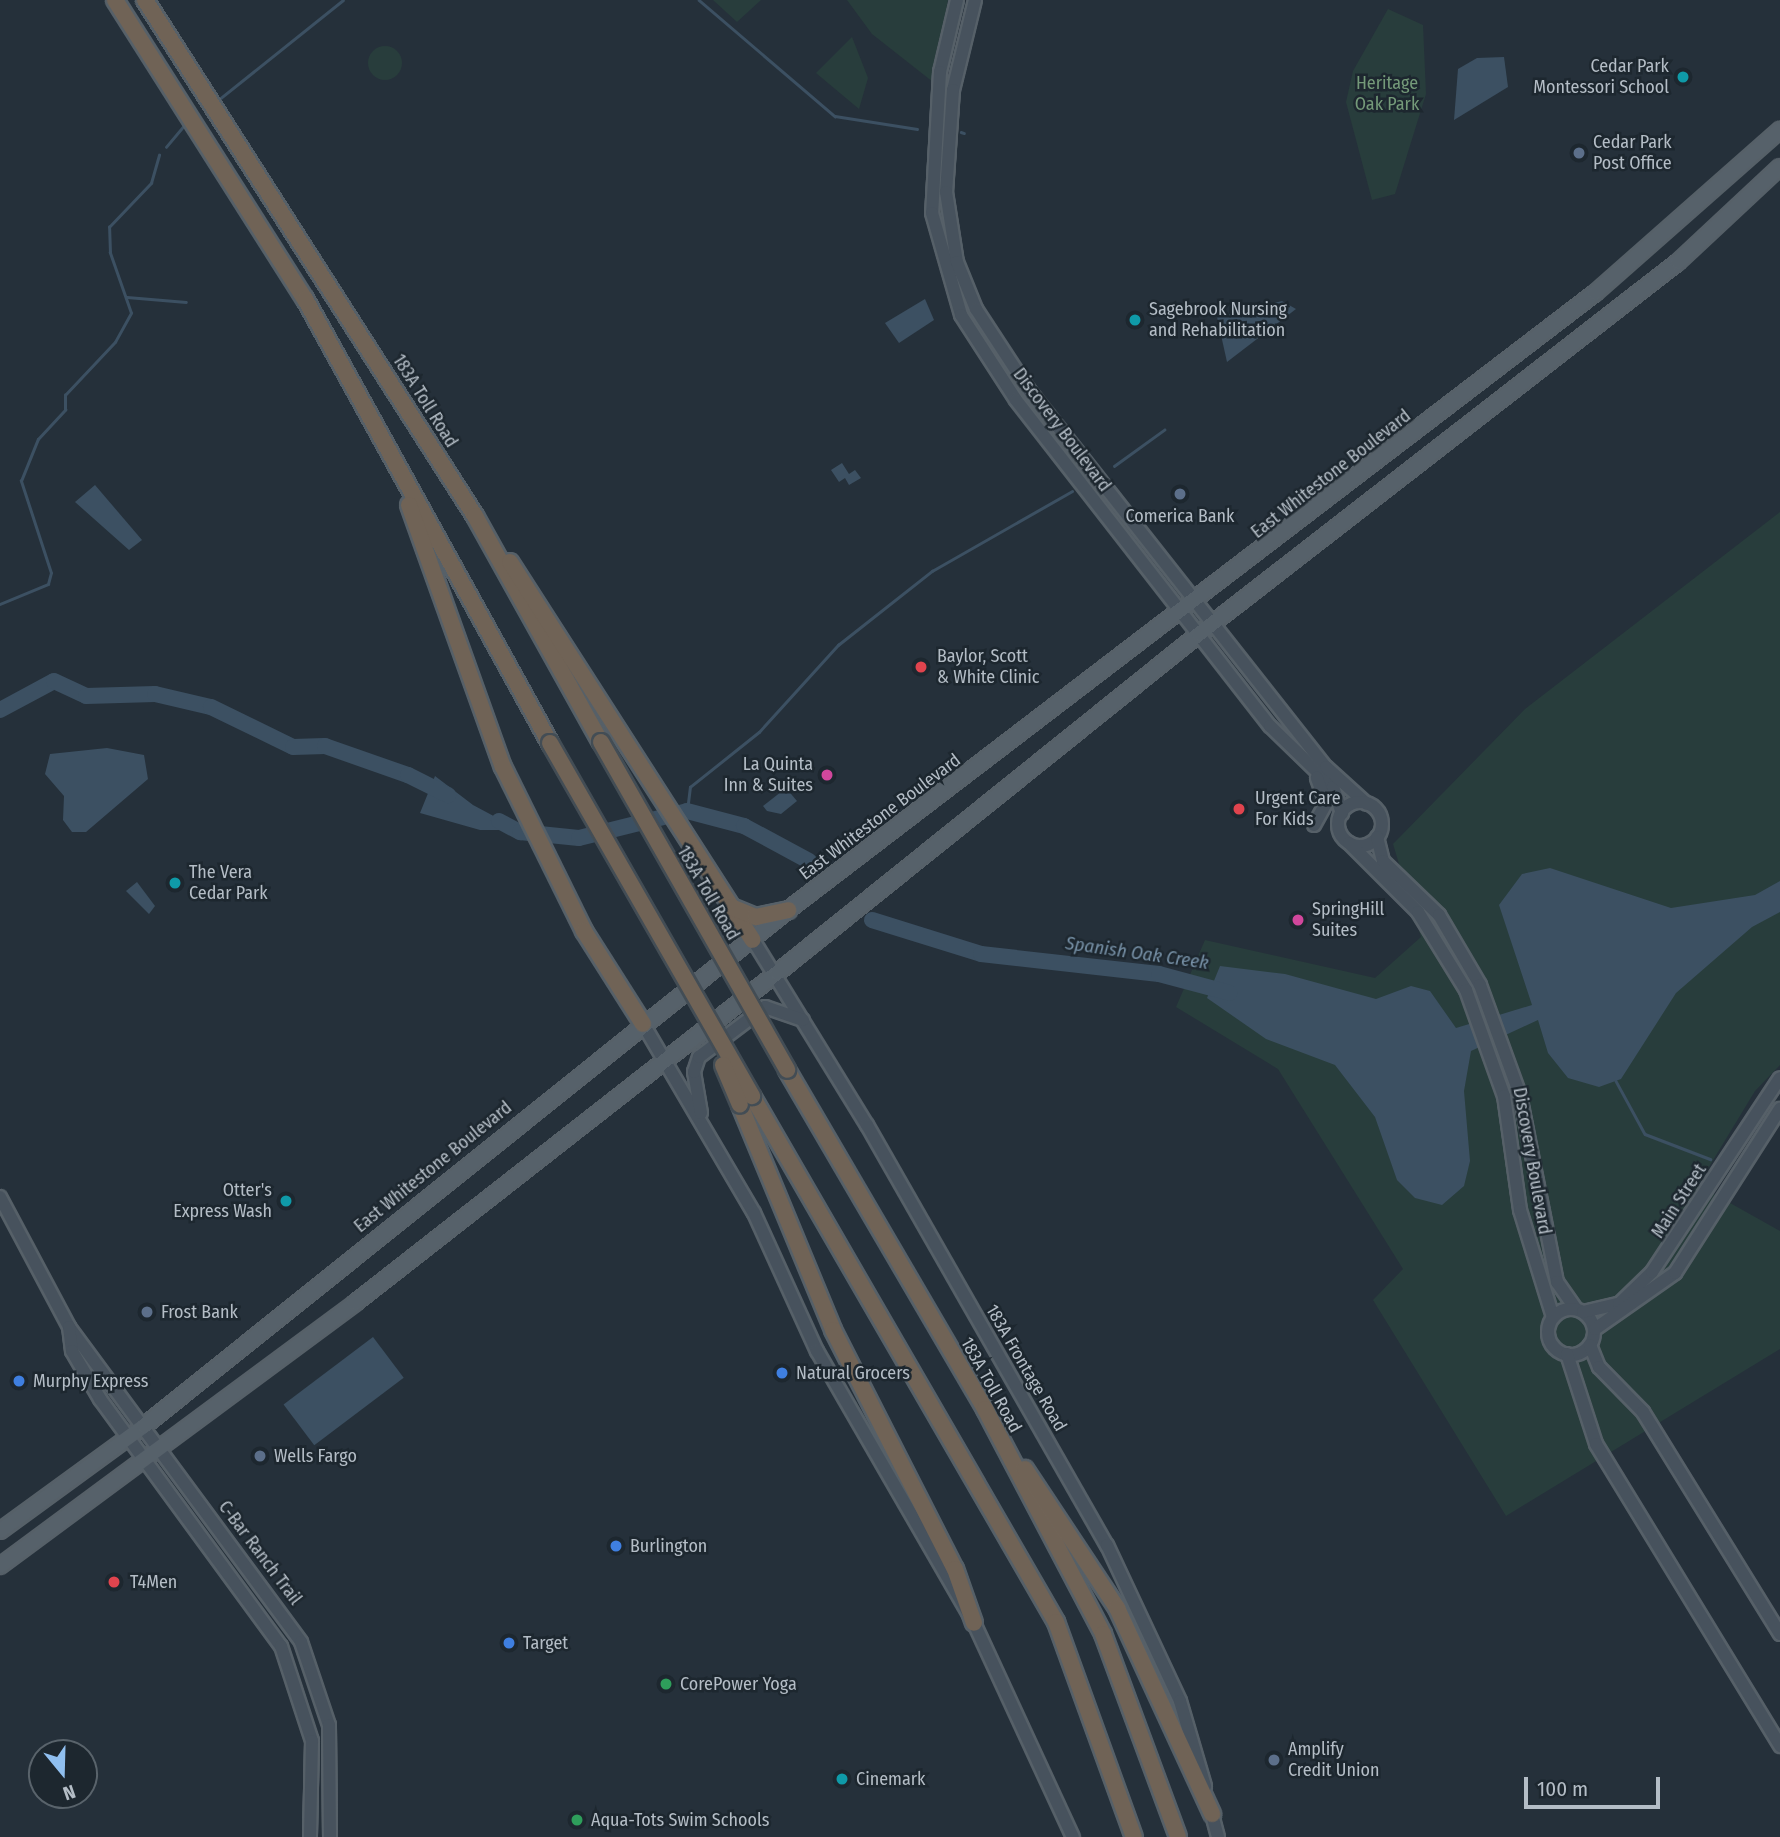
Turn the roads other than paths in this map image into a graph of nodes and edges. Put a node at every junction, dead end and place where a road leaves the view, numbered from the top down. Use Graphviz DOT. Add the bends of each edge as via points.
graph roads {
  1 [pos="115,0"];
  2 [pos="145,0"];
  3 [pos="957,0"];
  4 [pos="975,0"];
  5 [pos="1780,130"];
  6 [pos="1780,167"];
  7 [pos="399,476"];
  8 [pos="475,516"];
  9 [pos="1197,603"];
  10 [pos="1183,614"];
  11 [pos="1213,623"];
  12 [pos="1199,634"];
  13 [pos="1303,762"];
  14 [pos="1367,804"];
  15 [pos="1342,813"];
  16 [pos="1314,825"];
  17 [pos="1377,837"];
  18 [pos="1349,843"];
  19 [pos="731,907"];
  20 [pos="788,910"];
  21 [pos="753,940"];
  22 [pos="778,973"];
  23 [pos="806,1022"];
  24 [pos="643,1024"];
  25 [pos="663,1057"];
  26 [pos="1780,1078"];
  27 [pos="746,1101"];
  28 [pos="1780,1109"];
  29 [pos="706,1129"];
  30 [pos="1737,1143"];
  31 [pos="1752,1153"];
  32 [pos="0,1197"];
  33 [pos="1579,1310"];
  34 [pos="1553,1317"];
  35 [pos="69,1327"];
  36 [pos="1595,1329"];
  37 [pos="1590,1346"];
  38 [pos="1567,1354"];
  39 [pos="985,1409"];
  40 [pos="144,1426"];
  41 [pos="127,1438"];
  42 [pos="158,1446"];
  43 [pos="142,1457"];
  44 [pos="0,1531"];
  45 [pos="0,1566"];
  46 [pos="974,1623"];
  47 [pos="1780,1634"];
  48 [pos="311,1663"];
  49 [pos="292,1669"];
  50 [pos="1780,1746"];
  51 [pos="1212,1814"];
  52 [pos="310,1837"];
  53 [pos="330,1837"];
  54 [pos="1073,1837"];
  55 [pos="1134,1837"];
  56 [pos="1178,1837"];
  57 [pos="1218,1837"];
  1 -- 7 [label="highway" via="305,299"];
  2 -- 8 [label="highway, 183A Toll Road" via="232,128"];
  3 -- 10 [label="street, Discovery Boulevard" via="944,47 931,156 933,226 947,282 970,332 1016,400"];
  4 -- 9 [label="street, Discovery Boulevard" via="953,90 946,192 965,283 1029,390"];
  5 -- 9 [label="main road, East Whitestone Boulevard" via="1634,262"];
  6 -- 11 [label="main road" via="1678,262"];
  7 -- 24 [label="highway" via="461,664 503,767 551,865"];
  7 -- 27 [label="highway, bridge" via="698,1005"];
  8 -- 19 [label="highway"];
  8 -- 39 [label="highway, 183A Toll Road, bridge" via="787,1070"];
  9 -- 10 [label="main road, East Whitestone Boulevard"];
  9 -- 11 [label="street, Discovery Boulevard"];
  10 -- 12 [label="street, Discovery Boulevard"];
  10 -- 20 [label="main road, East Whitestone Boulevard"];
  11 -- 12 [label="main road"];
  11 -- 14 [label="street, Discovery Boulevard" via="1326,767"];
  12 -- 13 [label="street, Discovery Boulevard"];
  12 -- 22 [label="main road"];
  13 -- 15 [label="street, Discovery Boulevard" via="1333,787"];
  13 -- 16 [label="street" via="1325,793 1325,809"];
  14 -- 15 [label="street"];
  14 -- 17 [label="street" via="1381,820"];
  15 -- 18 [label="street" via="1338,827"];
  17 -- 18 [label="street" via="1364,846"];
  17 -- 33 [label="street, Discovery Boulevard" via="1383,861 1439,915 1480,985 1510,1066 1558,1282"];
  18 -- 34 [label="street, Discovery Boulevard" via="1418,912 1466,990 1496,1071 1520,1210"];
  19 -- 20 [label="highway" via="756,917"];
  19 -- 21 [label="highway"];
  20 -- 21 [label="main road, East Whitestone Boulevard"];
  21 -- 22 [label="street, 183A Frontage Road"];
  21 -- 24 [label="main road, East Whitestone Boulevard"];
  22 -- 23 [label="street, 183A Frontage Road"];
  22 -- 25 [label="main road"];
  23 -- 29 [label="street" via="789,1011 765,1007 699,1057 695,1093"];
  23 -- 51 [label="street, 183A Frontage Road" via="1107,1545 1180,1701"];
  24 -- 25 [label="street"];
  24 -- 40 [label="main road, East Whitestone Boulevard"];
  25 -- 29 [label="street"];
  25 -- 42 [label="main road" via="365,1295"];
  26 -- 30 [label="street, Main Street"];
  27 -- 46 [label="highway" via="833,1330 956,1569"];
  27 -- 55 [label="highway" via="1056,1622"];
  28 -- 31 [label="street, Main Street"];
  29 -- 46 [label="street" via="754,1213 817,1351"];
  30 -- 31 [label="street"];
  30 -- 33 [label="street, Main Street" via="1652,1272 1619,1304"];
  31 -- 36 [label="street, Main Street" via="1675,1273"];
  32 -- 35 [label="street, C-Bar Ranch Trail"];
  33 -- 34 [label="street"];
  33 -- 36 [label="street"];
  34 -- 38 [label="street" via="1550,1340"];
  35 -- 40 [label="street, C-Bar Ranch Trail"];
  35 -- 41 [label="street, C-Bar Ranch Trail" via="83,1373"];
  36 -- 37 [label="street"];
  37 -- 38 [label="street"];
  37 -- 47 [label="street" via="1599,1367 1643,1412"];
  38 -- 50 [label="street" via="1596,1444"];
  39 -- 51 [label="highway" via="1117,1608"];
  39 -- 56 [label="highway, 183A Toll Road" via="1103,1634"];
  40 -- 41 [label="main road, East Whitestone Boulevard"];
  40 -- 42 [label="street, C-Bar Ranch Trail"];
  41 -- 43 [label="street, C-Bar Ranch Trail"];
  41 -- 44 [label="main road, East Whitestone Boulevard"];
  42 -- 43 [label="main road"];
  42 -- 48 [label="street, C-Bar Ranch Trail" via="275,1600"];
  43 -- 45 [label="main road"];
  43 -- 49 [label="street, C-Bar Ranch Trail" via="262,1616"];
  46 -- 54 [label="street"];
  48 -- 49 [label="street"];
  48 -- 53 [label="street, C-Bar Ranch Trail" via="333,1752"];
  49 -- 52 [label="street, C-Bar Ranch Trail" via="314,1760"];
  51 -- 57 [label="street, 183A Frontage Road"];
}
